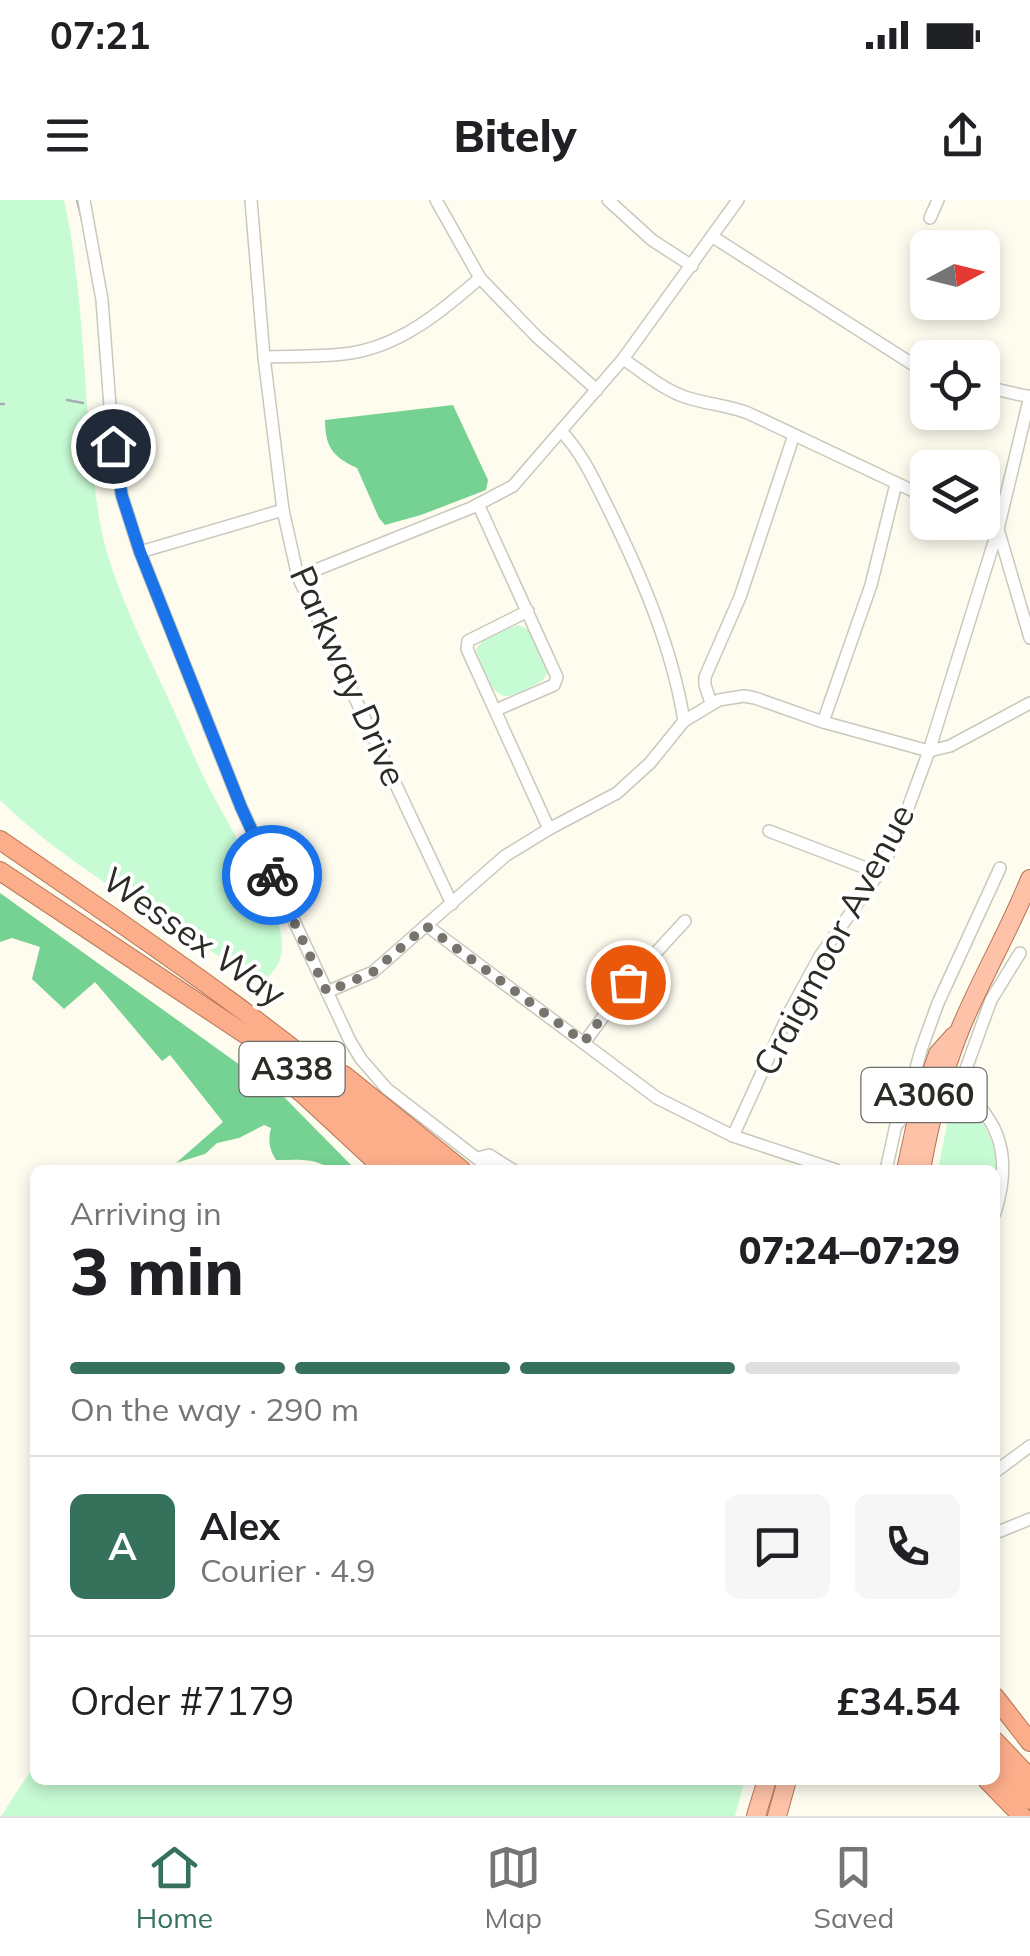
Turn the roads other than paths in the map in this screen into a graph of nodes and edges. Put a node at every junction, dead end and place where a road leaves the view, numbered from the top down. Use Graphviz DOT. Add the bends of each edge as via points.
graph roads {
  1 [pos="84,200"];
  2 [pos="251,200"];
  3 [pos="436,200"];
  4 [pos="608,200"];
  5 [pos="738,200"];
  6 [pos="938,200"];
  7 [pos="930,218"];
  8 [pos="713,238"];
  9 [pos="692,266"];
  10 [pos="480,278"];
  11 [pos="264,357"];
  12 [pos="623,359"];
  13 [pos="910,363"];
  14 [pos="596,390"];
  15 [pos="1000,390"];
  16 [pos="1030,396"];
  17 [pos="561,431"];
  18 [pos="794,435"];
  19 [pos="896,484"];
  20 [pos="910,490"];
  21 [pos="478,504"];
  22 [pos="283,510"];
  23 [pos="1000,521"];
  24 [pos="1000,536"];
  25 [pos="995,540"];
  26 [pos="140,552"];
  27 [pos="298,577"];
  28 [pos="528,611"];
  29 [pos="1030,638"];
  30 [pos="1030,702"];
  31 [pos="711,703"];
  32 [pos="496,710"];
  33 [pos="684,721"];
  34 [pos="823,722"];
  35 [pos="929,751"];
  36 [pos="548,829"];
  37 [pos="769,832"];
  38 [pos="0,840"];
  39 [pos="1000,868"];
  40 [pos="0,872"];
  41 [pos="879,873"];
  42 [pos="1029,882"];
  43 [pos="452,904"];
  44 [pos="685,921"];
  45 [pos="426,926"];
  46 [pos="997,952"];
  47 [pos="1025,953"];
  48 [pos="164,978"];
  49 [pos="206,984"];
  50 [pos="327,992"];
  51 [pos="960,1028"];
  52 [pos="584,1042"];
  53 [pos="955,1071"];
  54 [pos="909,1119"];
  55 [pos="733,1136"];
  56 [pos="478,1158"];
  57 [pos="380,1165"];
  58 [pos="406,1165"];
  59 [pos="432,1165"];
  60 [pos="456,1165"];
  61 [pos="486,1165"];
  62 [pos="505,1165"];
  63 [pos="821,1165"];
  64 [pos="887,1165"];
  65 [pos="906,1165"];
  66 [pos="920,1165"];
  67 [pos="1000,1187"];
  68 [pos="1030,1446"];
  69 [pos="1000,1468"];
  70 [pos="1030,1519"];
  71 [pos="1000,1530"];
  72 [pos="1000,1703"];
  73 [pos="1030,1742"];
  74 [pos="1000,1746"];
  75 [pos="1000,1769"];
  76 [pos="1030,1778"];
  77 [pos="765,1785"];
  78 [pos="786,1785"];
  79 [pos="992,1785"];
  80 [pos="1030,1800"];
  81 [pos="756,1816"];
  82 [pos="777,1816"];
  83 [pos="1022,1816"];
  1 -- 26 [label="street" via="102,300 113,446"];
  2 -- 11 [label="street, Parkway Drive"];
  3 -- 10 [label="street"];
  4 -- 9 [label="street"];
  5 -- 8 [label="street"];
  6 -- 7 [label="street"];
  8 -- 9 [label="street"];
  8 -- 13 [label="street"];
  9 -- 12 [label="street"];
  10 -- 11 [label="street" via="391,342 347,354"];
  10 -- 14 [label="street"];
  11 -- 22 [label="street, Parkway Drive"];
  12 -- 14 [label="street"];
  12 -- 18 [label="street" via="676,394 735,408"];
  14 -- 17 [label="street"];
  15 -- 16 [label="street"];
  16 -- 23 [label="street, Craigmoor Avenue"];
  17 -- 21 [label="street" via="513,486"];
  17 -- 33 [label="street" via="588,467 628,548 677,678"];
  18 -- 19 [label="street"];
  18 -- 31 [label="street" via="705,677"];
  19 -- 20 [label="street"];
  19 -- 34 [label="street" via="871,585"];
  21 -- 27 [label="street"];
  21 -- 28 [label="street"];
  22 -- 26 [label="street"];
  22 -- 27 [label="street, Parkway Drive"];
  24 -- 29 [label="street"];
  25 -- 35 [label="street, Craigmoor Avenue"];
  26 -- 50 [label="street" via="241,807"];
  27 -- 43 [label="street, Parkway Drive"];
  28 -- 32 [label="street" via="468,641"];
  28 -- 32 [label="street" via="556,680"];
  30 -- 35 [label="street"];
  31 -- 33 [label="street"];
  31 -- 34 [label="street" via="744,696"];
  32 -- 36 [label="street"];
  33 -- 36 [label="street" via="617,793"];
  34 -- 35 [label="street"];
  35 -- 41 [label="street, Craigmoor Avenue"];
  36 -- 43 [label="street"];
  37 -- 41 [label="street"];
  38 -- 49 [label="highway, Wessex Way / A338"];
  39 -- 54 [label="street" via="938,1003 921,1050"];
  40 -- 48 [label="highway, Wessex Way / A338"];
  41 -- 55 [label="street, Craigmoor Avenue" via="812,970"];
  42 -- 46 [label="main road, A3060"];
  43 -- 45 [label="street"];
  44 -- 52 [label="street"];
  45 -- 50 [label="street" via="373,972"];
  45 -- 52 [label="street"];
  46 -- 47 [label="street"];
  46 -- 51 [label="main road, A3060"];
  47 -- 53 [label="street" via="991,1000"];
  48 -- 57 [label="highway"];
  48 -- 58 [label="highway, Wessex Way / A338" via="283,1062"];
  49 -- 59 [label="highway, Wessex Way / A338"];
  49 -- 60 [label="highway" via="300,1042"];
  50 -- 56 [label="street" via="361,1059 387,1090"];
  51 -- 53 [label="main road, A3060"];
  51 -- 54 [label="main road, A3060" via="938,1054"];
  52 -- 55 [label="street" via="657,1098"];
  53 -- 66 [label="main road, A3060"];
  53 -- 67 [label="street" via="999,1140"];
  54 -- 64 [label="street" via="896,1125"];
  54 -- 65 [label="main road, A3060"];
  55 -- 63 [label="street"];
  56 -- 61 [label="street"];
  56 -- 62 [label="street" via="489,1155"];
  68 -- 69 [label="street"];
  70 -- 71 [label="street"];
  72 -- 73 [label="highway"];
  74 -- 76 [label="highway"];
  75 -- 80 [label="highway"];
  77 -- 81 [label="main road"];
  78 -- 82 [label="main road"];
  79 -- 83 [label="highway"];
}
